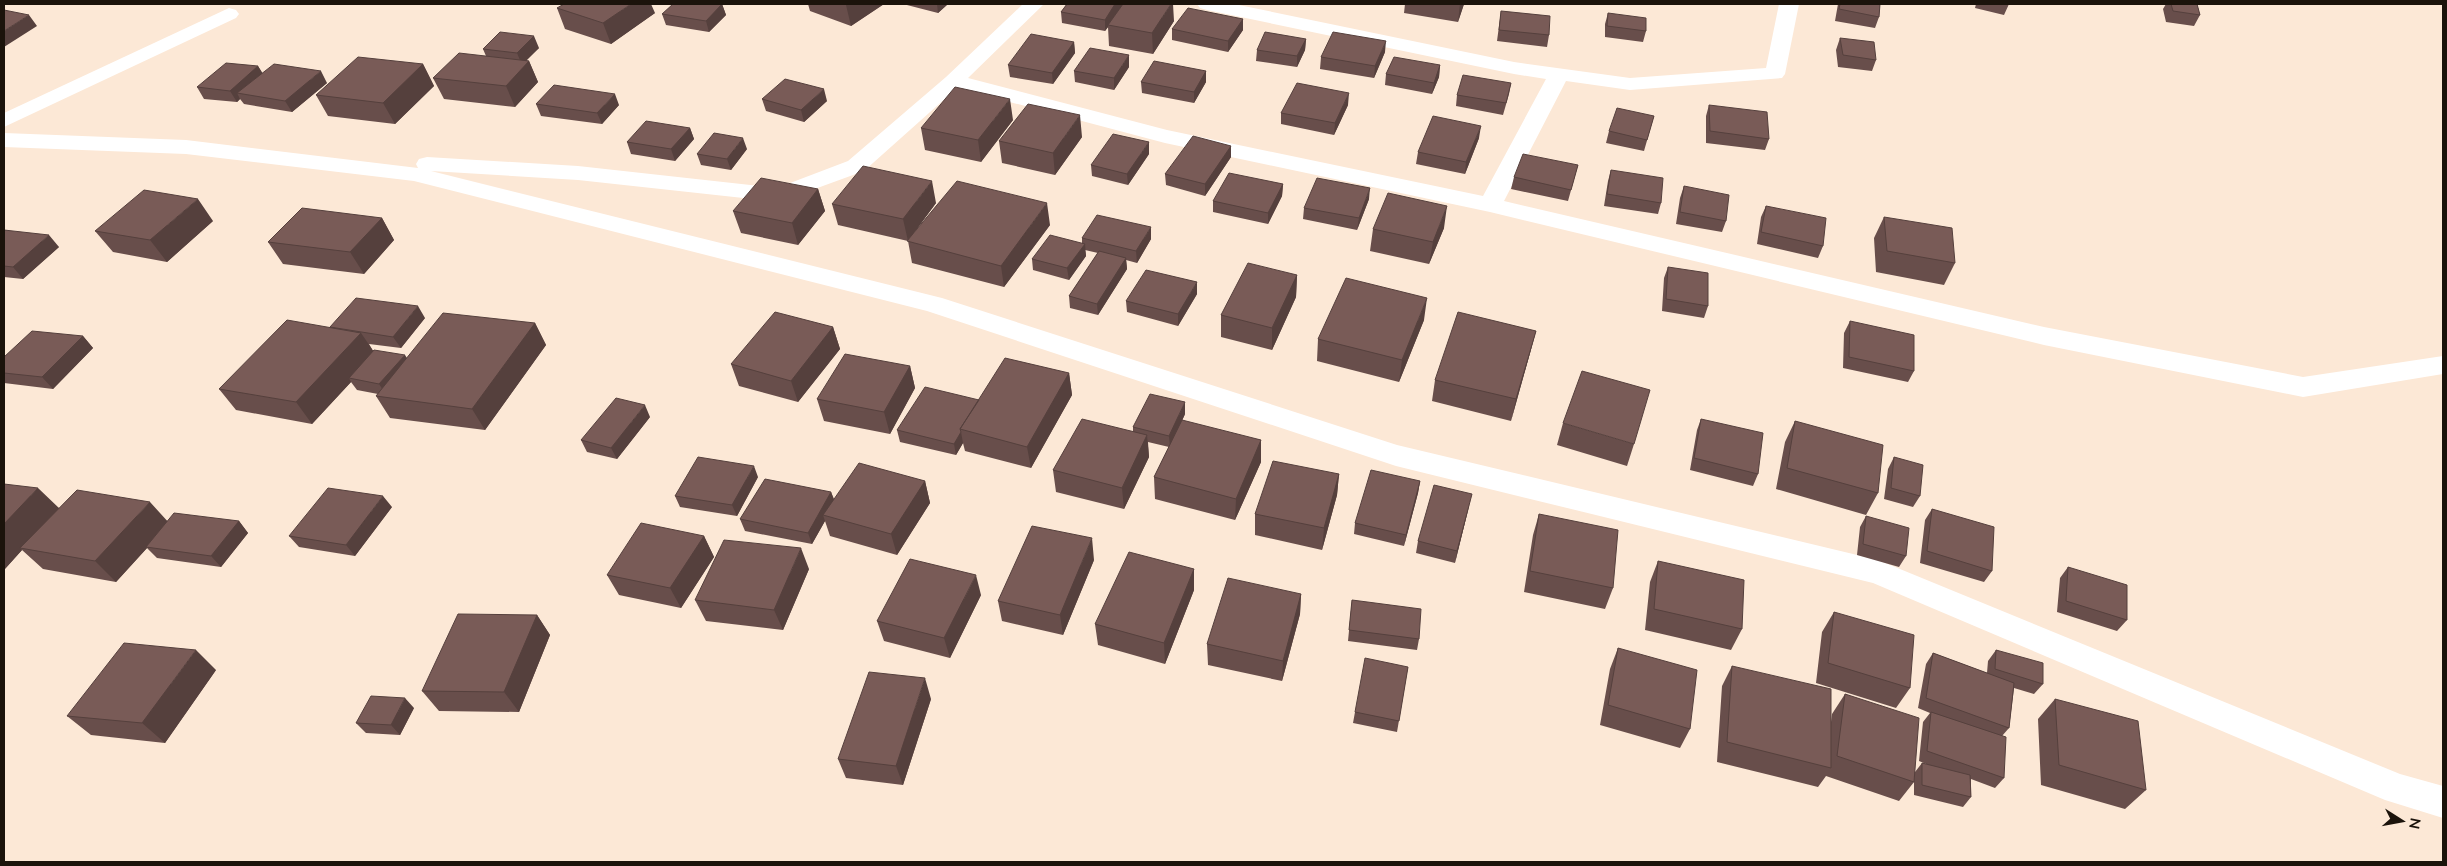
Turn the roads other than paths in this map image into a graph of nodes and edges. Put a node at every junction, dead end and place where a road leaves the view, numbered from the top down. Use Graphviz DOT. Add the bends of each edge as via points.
graph roads {
  1 [pos="1034,4"];
  2 [pos="1208,4"];
  3 [pos="1789,4"];
  4 [pos="229,14"];
  5 [pos="1559,74"];
  6 [pos="953,81"];
  7 [pos="4,121"];
  8 [pos="4,140"];
  9 [pos="248,154"];
  10 [pos="1490,205"];
  11 [pos="2443,365"];
  12 [pos="2443,802"];
  1 -- 6 [label="street"];
  2 -- 5 [label="street" via="1514,68"];
  3 -- 5 [label="street" via="1776,74 1630,84"];
  4 -- 7 [label="street"];
  5 -- 10 [label="street"];
  6 -- 9 [label="street" via="856,166 779,195 578,173"];
  6 -- 10 [label="street" via="1165,136"];
  8 -- 9 [label="street" via="186,147"];
  9 -- 12 [label="street" via="414,174 933,304 1396,455 1878,572 2397,789"];
  10 -- 11 [label="street" via="2044,336 2303,387"];
}
